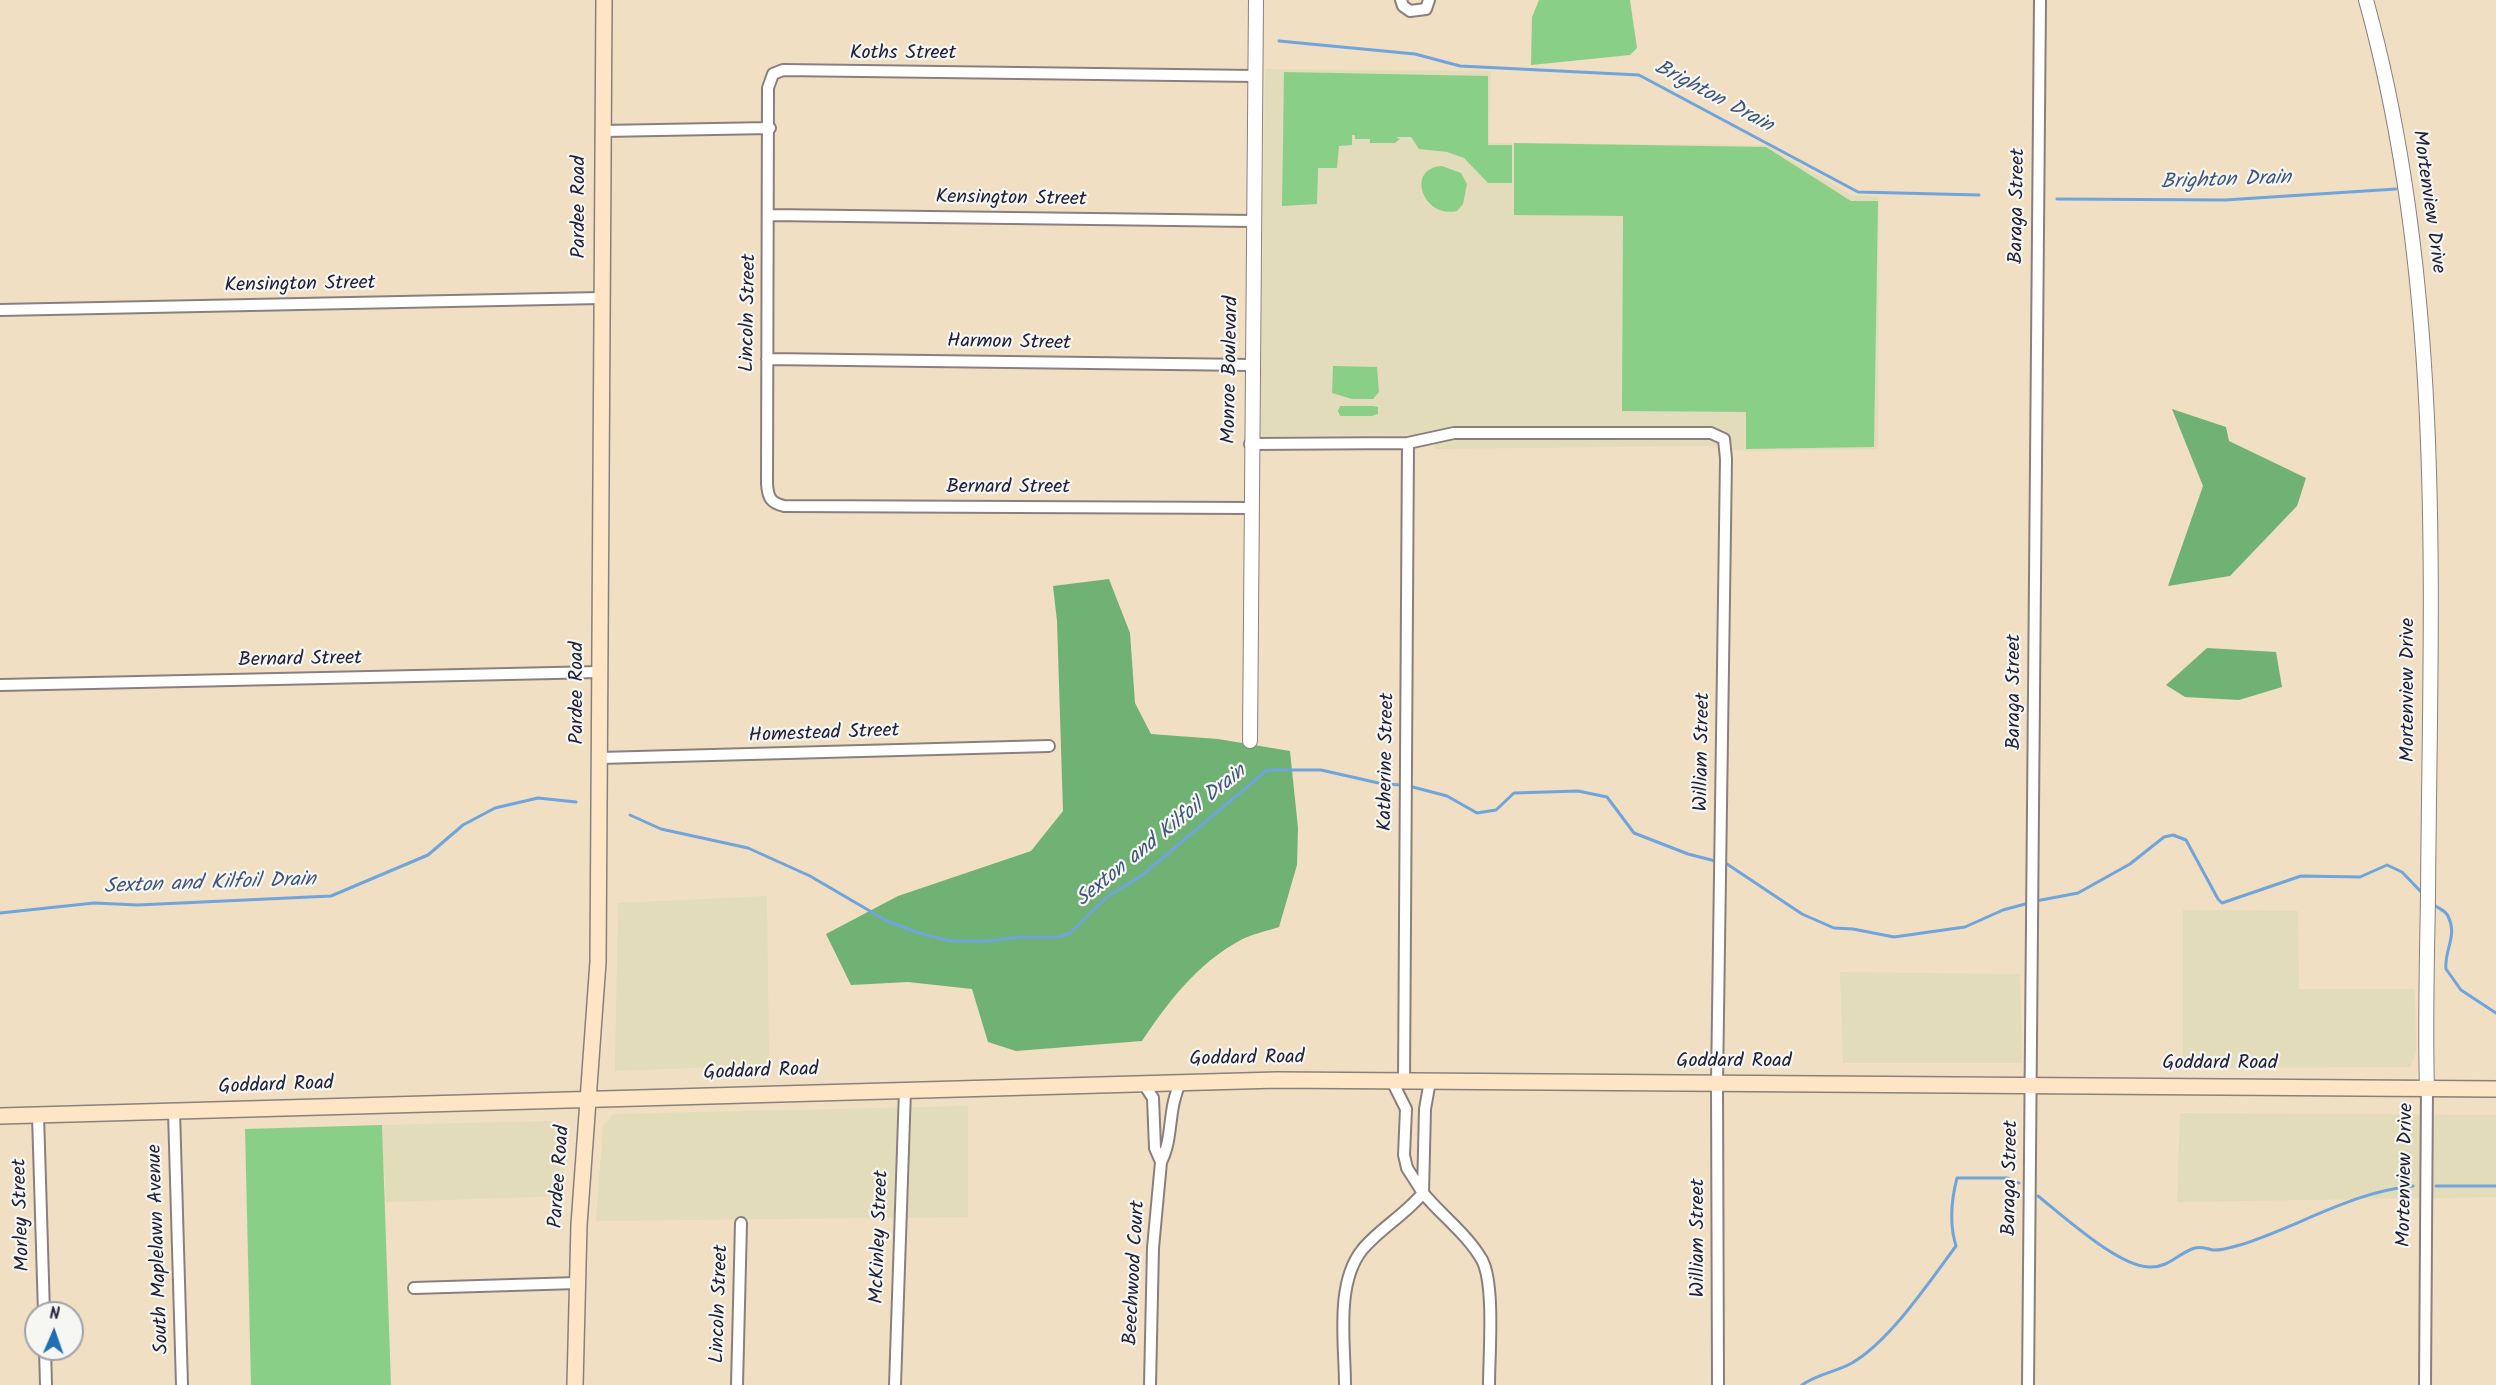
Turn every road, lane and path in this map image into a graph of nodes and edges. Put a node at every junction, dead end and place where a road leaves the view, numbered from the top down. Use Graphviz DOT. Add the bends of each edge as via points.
graph roads {
  1 [pos="604,0"];
  2 [pos="1256,0"];
  3 [pos="1401,0"];
  4 [pos="1429,0"];
  5 [pos="2040,0"];
  6 [pos="2366,0"];
  7 [pos="1255,76"];
  8 [pos="770,128"];
  9 [pos="603,131"];
  10 [pos="769,215"];
  11 [pos="1253,221"];
  12 [pos="601,298"];
  13 [pos="0,310"];
  14 [pos="767,359"];
  15 [pos="1251,364"];
  16 [pos="1408,443"];
  17 [pos="1250,444"];
  18 [pos="769,498"];
  19 [pos="1250,508"];
  20 [pos="600,672"];
  21 [pos="0,685"];
  22 [pos="1250,741"];
  23 [pos="1049,746"];
  24 [pos="600,758"];
  25 [pos="1430,1080"];
  26 [pos="1398,1081"];
  27 [pos="1181,1082"];
  28 [pos="1143,1083"];
  29 [pos="1717,1083"];
  30 [pos="2032,1085"];
  31 [pos="2427,1088"];
  32 [pos="2496,1089"];
  33 [pos="904,1090"];
  34 [pos="588,1099"];
  35 [pos="174,1111"];
  36 [pos="38,1115"];
  37 [pos="0,1116"];
  38 [pos="1161,1162"];
  39 [pos="1423,1193"];
  40 [pos="741,1223"];
  41 [pos="577,1283"];
  42 [pos="414,1288"];
  43 [pos="44,1301"];
  44 [pos="45,1361"];
  45 [pos="46,1385"];
  46 [pos="182,1385"];
  47 [pos="575,1385"];
  48 [pos="736,1385"];
  49 [pos="895,1385"];
  50 [pos="1150,1385"];
  51 [pos="1345,1385"];
  52 [pos="1489,1385"];
  53 [pos="1718,1385"];
  54 [pos="2028,1385"];
  55 [pos="2425,1385"];
  1 -- 9 [label="main road, Pardee Road"];
  2 -- 7 [label="street, Monroe Boulevard"];
  3 -- 4 [label="street" via="1403,6 1418,12 1426,9"];
  5 -- 30 [label="street, Baraga Street"];
  6 -- 31 [label="street, Mortenview Drive" via="2400,138 2423,320 2430,499"];
  7 -- 8 [label="street, Koths Street" via="783,70 773,74 769,83"];
  7 -- 11 [label="street, Monroe Boulevard"];
  8 -- 9 [label="street"];
  8 -- 10 [label="street, Lincoln Street"];
  9 -- 12 [label="main road, Pardee Road"];
  10 -- 11 [label="street, Kensington Street"];
  10 -- 14 [label="street, Lincoln Street"];
  11 -- 15 [label="street, Monroe Boulevard"];
  12 -- 13 [label="street, Kensington Street"];
  12 -- 20 [label="main road, Pardee Road"];
  14 -- 15 [label="street, Harmon Street"];
  14 -- 18 [label="street, Lincoln Street"];
  15 -- 17 [label="street, Monroe Boulevard"];
  16 -- 17 [label="street"];
  16 -- 26 [label="street, Katherine Street" via="1406,795"];
  16 -- 29 [label="street, William Street" via="1454,433 1711,433 1724,439"];
  17 -- 19 [label="street, Monroe Boulevard"];
  18 -- 19 [label="street, Bernard Street" via="784,506"];
  19 -- 22 [label="street, Monroe Boulevard"];
  20 -- 21 [label="street, Bernard Street"];
  20 -- 24 [label="main road, Pardee Road"];
  23 -- 24 [label="street, Homestead Street"];
  24 -- 34 [label="main road, Pardee Road" via="598,962"];
  25 -- 26 [label="main road, Goddard Road"];
  25 -- 29 [label="main road, Goddard Road"];
  25 -- 39 [label="street" via="1425,1109"];
  26 -- 27 [label="main road, Goddard Road"];
  26 -- 39 [label="street, Katherine Street" via="1406,1109 1407,1168"];
  27 -- 28 [label="main road, Goddard Road"];
  27 -- 38 [label="street, Beechwood Court" via="1173,1096 1169,1146"];
  28 -- 33 [label="main road, Goddard Road"];
  28 -- 38 [label="street, Beechwood Court" via="1153,1098 1155,1148"];
  29 -- 30 [label="main road, Goddard Road"];
  29 -- 53 [label="street, William Street"];
  30 -- 31 [label="main road, Goddard Road"];
  30 -- 54 [label="street, Baraga Street"];
  31 -- 32 [label="main road, Goddard Road"];
  31 -- 55 [label="street, Mortenview Drive"];
  33 -- 34 [label="main road, Goddard Road"];
  33 -- 49 [label="street, McKinley Street"];
  34 -- 35 [label="main road, Goddard Road"];
  34 -- 41 [label="main road, Pardee Road"];
  35 -- 36 [label="main road, Goddard Road"];
  35 -- 46 [label="street, South Maplelawn Avenue"];
  36 -- 37 [label="main road, Goddard Road"];
  36 -- 43 [label="street, Morley Street"];
  38 -- 50 [label="street, Beechwood Court" via="1153,1248"];
  39 -- 51 [label="street" via="1361,1251 1349,1273 1345,1292"];
  39 -- 52 [label="street, Katherine Street" via="1483,1262 1489,1285"];
  40 -- 48 [label="street, Lincoln Street"];
  41 -- 42 [label="street"];
  41 -- 47 [label="main road, Pardee Road"];
  44 -- 45 [label="street"];
}
